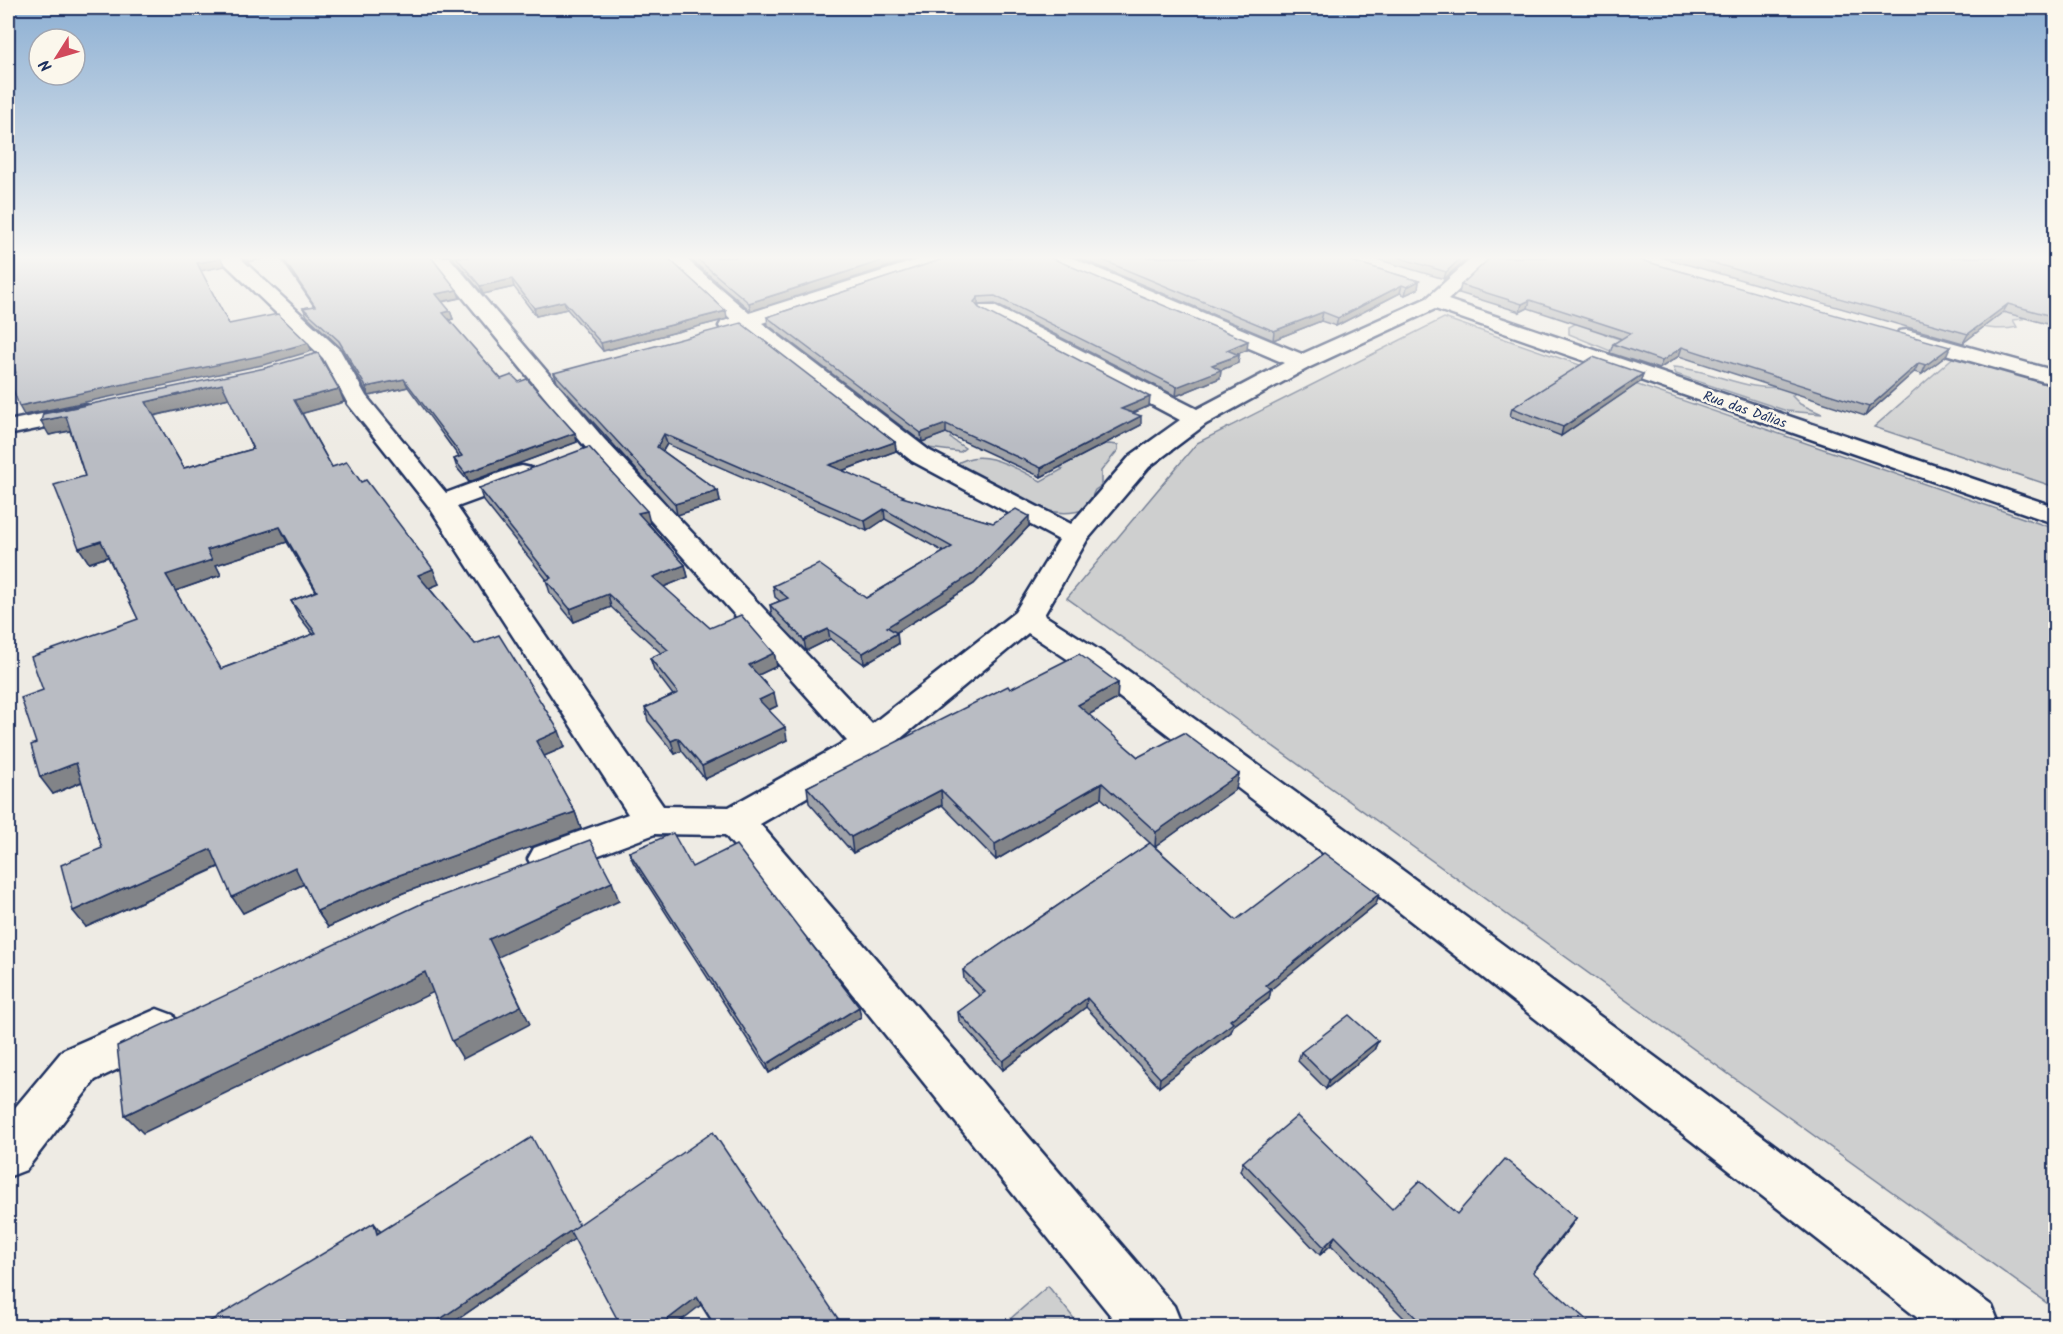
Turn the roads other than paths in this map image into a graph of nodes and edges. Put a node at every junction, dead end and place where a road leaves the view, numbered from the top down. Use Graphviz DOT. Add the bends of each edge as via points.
graph roads {
  1 [pos="285,319"];
  2 [pos="497,319"];
  3 [pos="744,319"];
  4 [pos="755,319"];
  5 [pos="1005,319"];
  6 [pos="1200,319"];
  7 [pos="1383,319"];
  8 [pos="1514,319"];
  9 [pos="747,322"];
  10 [pos="1887,330"];
  11 [pos="714,331"];
  12 [pos="1302,362"];
  13 [pos="2055,378"];
  14 [pos="111,406"];
  15 [pos="1197,419"];
  16 [pos="8,428"];
  17 [pos="541,467"];
  18 [pos="441,504"];
  19 [pos="2055,516"];
  20 [pos="1075,537"];
  21 [pos="1027,618"];
  22 [pos="870,744"];
  23 [pos="652,820"];
  24 [pos="735,821"];
  25 [pos="519,870"];
  26 [pos="185,1016"];
  27 [pos="8,1153"];
  28 [pos="1154,1326"];
  29 [pos="1972,1326"];
  1 -- 18 [label="street"];
  2 -- 22 [label="street" via="548,375 586,451"];
  3 -- 9 [label="street"];
  4 -- 9 [label="street"];
  5 -- 15 [label="street"];
  6 -- 12 [label="street"];
  7 -- 12 [label="street"];
  8 -- 19 [label="street, Rua das Dálias"];
  9 -- 11 [label="street"];
  9 -- 20 [label="street" via="921,456"];
  10 -- 13 [label="street"];
  12 -- 15 [label="street"];
  14 -- 16 [label="street"];
  15 -- 20 [label="street" via="1140,461"];
  17 -- 18 [label="street"];
  18 -- 23 [label="street"];
  20 -- 21 [label="street"];
  21 -- 22 [label="street"];
  21 -- 29 [label="street" via="1093,661 1371,867"];
  22 -- 24 [label="street"];
  23 -- 24 [label="street"];
  23 -- 25 [label="street"];
  24 -- 28 [label="street"];
  26 -- 27 [label="street" via="79,1065"];
}
